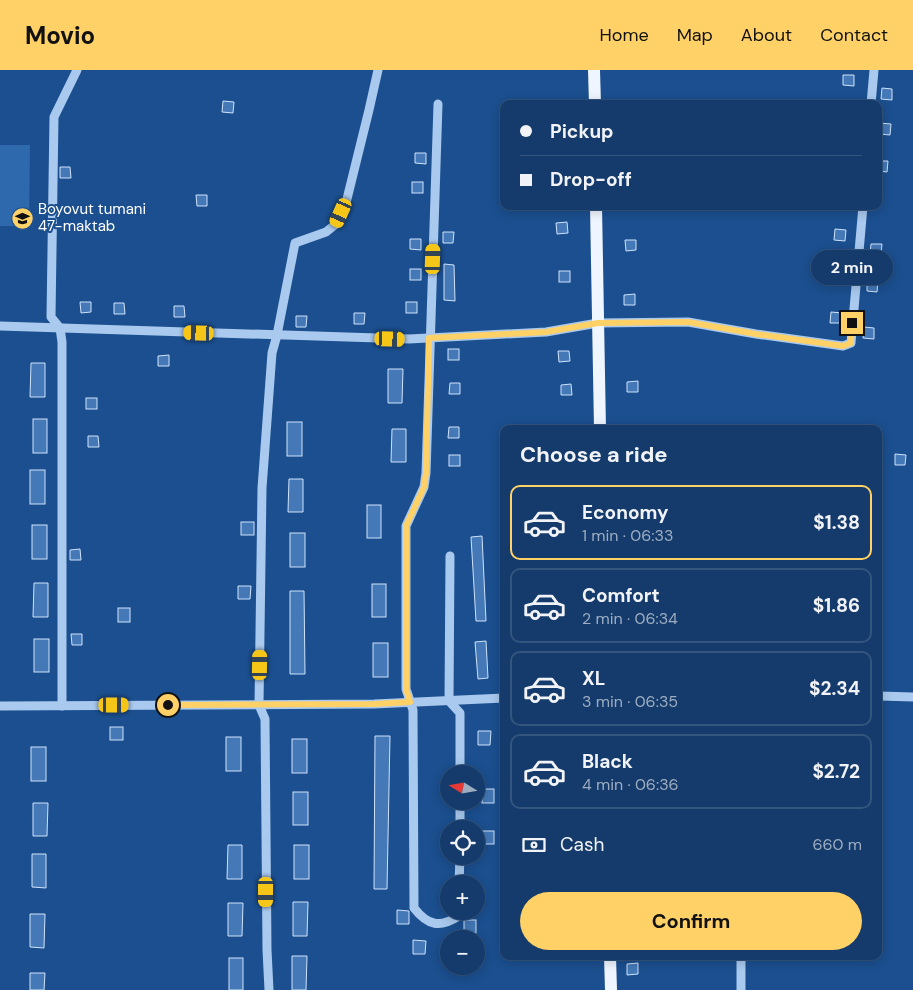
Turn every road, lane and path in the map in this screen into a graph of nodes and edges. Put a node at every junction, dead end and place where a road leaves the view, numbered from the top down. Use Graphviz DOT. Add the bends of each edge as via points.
graph roads {
  1 [pos="77,70"];
  2 [pos="378,70"];
  3 [pos="594,70"];
  4 [pos="874,70"];
  5 [pos="595,100"];
  6 [pos="871,100"];
  7 [pos="438,104"];
  8 [pos="596,210"];
  9 [pos="862,210"];
  10 [pos="598,323"];
  11 [pos="0,326"];
  12 [pos="60,328"];
  13 [pos="277,335"];
  14 [pos="429,338"];
  15 [pos="600,425"];
  16 [pos="450,556"];
  17 [pos="882,696"];
  18 [pos="913,697"];
  19 [pos="500,698"];
  20 [pos="449,701"];
  21 [pos="410,702"];
  22 [pos="259,704"];
  23 [pos="0,706"];
  24 [pos="62,706"];
  25 [pos="460,765"];
  26 [pos="452,920"];
  27 [pos="610,960"];
  28 [pos="741,960"];
  29 [pos="269,990"];
  30 [pos="611,990"];
  31 [pos="741,990"];
  1 -- 12 [label="street" via="54,117 52,318"];
  2 -- 13 [label="street" via="346,203 336,224 326,232 295,243"];
  3 -- 5 [label="main road"];
  4 -- 6 [label="street"];
  7 -- 14 [label="street"];
  8 -- 10 [label="main road"];
  9 -- 10 [label="street" via="851,343 843,346 688,322"];
  10 -- 14 [label="street" via="546,332"];
  10 -- 15 [label="main road"];
  11 -- 12 [label="street"];
  12 -- 13 [label="street"];
  12 -- 24 [label="street"];
  13 -- 14 [label="street"];
  13 -- 22 [label="street" via="272,352 262,488"];
  14 -- 21 [label="street" via="426,473 424,487 406,526 406,689"];
  16 -- 20 [label="street"];
  17 -- 18 [label="street"];
  19 -- 20 [label="street"];
  20 -- 21 [label="street"];
  20 -- 25 [label="street" via="460,713"];
  21 -- 22 [label="street"];
  21 -- 26 [label="street" via="413,710 414,908 422,918 436,924"];
  22 -- 24 [label="street"];
  22 -- 29 [label="street" via="266,719"];
  23 -- 24 [label="street"];
  27 -- 30 [label="main road"];
  28 -- 31 [label="street"];
}
